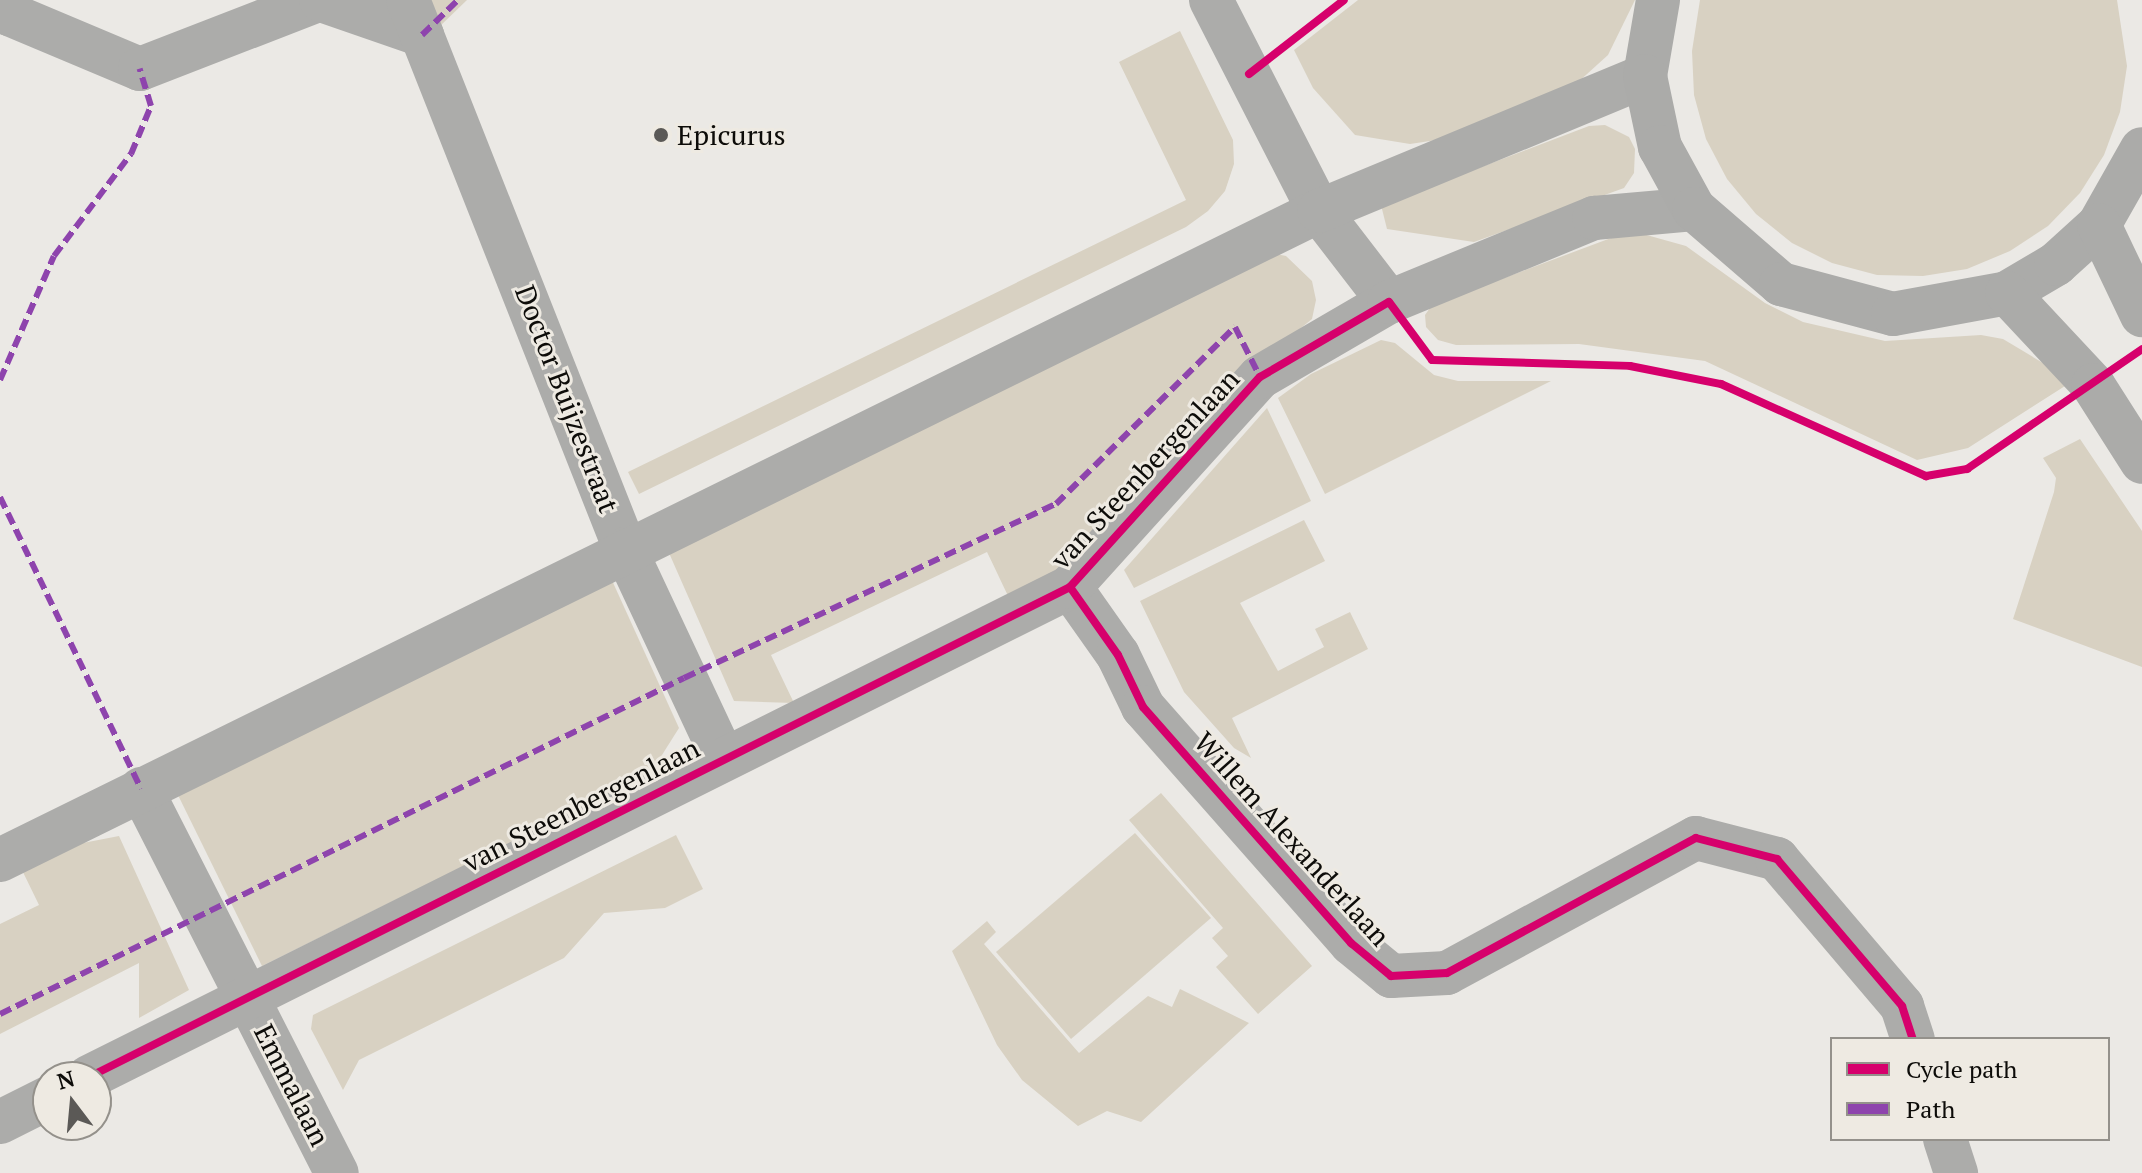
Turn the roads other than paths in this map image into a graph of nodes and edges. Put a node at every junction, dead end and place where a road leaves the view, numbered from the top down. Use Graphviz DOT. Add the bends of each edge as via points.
graph roads {
  1 [pos="4,0"];
  2 [pos="320,0"];
  3 [pos="1211,0"];
  4 [pos="1658,0"];
  5 [pos="415,17"];
  6 [pos="1645,76"];
  7 [pos="2142,149"];
  8 [pos="1694,209"];
  9 [pos="1319,211"];
  10 [pos="2099,225"];
  11 [pos="2007,293"];
  12 [pos="1389,302"];
  13 [pos="2142,315"];
  14 [pos="2142,462"];
  15 [pos="625,549"];
  16 [pos="1070,587"];
  17 [pos="723,758"];
  18 [pos="141,789"];
  19 [pos="0,860"];
  20 [pos="248,998"];
  21 [pos="1912,1037"];
  22 [pos="112,1066"];
  23 [pos="32,1106"];
  24 [pos="0,1122"];
  25 [pos="1946,1141"];
  26 [pos="337,1173"];
  27 [pos="1956,1173"];
  1 -- 2 [label="street, Doctor Buijzestraat" via="9,14 140,69"];
  2 -- 5 [label="street, Doctor Buijzestraat"];
  3 -- 9 [label="street"];
  4 -- 6 [label="main road"];
  5 -- 15 [label="street, Doctor Buijzestraat"];
  6 -- 8 [label="main road" via="1660,147"];
  6 -- 9 [label="street"];
  7 -- 10 [label="main road"];
  8 -- 11 [label="main road" via="1781,284 1795,288 1893,314"];
  8 -- 12 [label="street, van Steenbergenlaan" via="1594,218"];
  9 -- 12 [label="street"];
  9 -- 15 [label="street"];
  10 -- 11 [label="main road" via="2056,264"];
  10 -- 13 [label="main road"];
  11 -- 14 [label="main road" via="2093,385"];
  12 -- 16 [label="street, van Steenbergenlaan" via="1260,377"];
  15 -- 17 [label="street, Doctor Buijzestraat"];
  15 -- 18 [label="street"];
  16 -- 17 [label="street, van Steenbergenlaan"];
  16 -- 21 [label="street, Willem Alexanderlaan" via="1118,655 1143,707 1351,943 1391,976 1447,973 1696,838 1777,859 1902,1006"];
  17 -- 20 [label="street, van Steenbergenlaan"];
  18 -- 19 [label="street"];
  18 -- 20 [label="street"];
  20 -- 22 [label="street, van Steenbergenlaan"];
  20 -- 26 [label="street, Emmalaan"];
  23 -- 24 [label="street"];
  25 -- 27 [label="street"];
}
